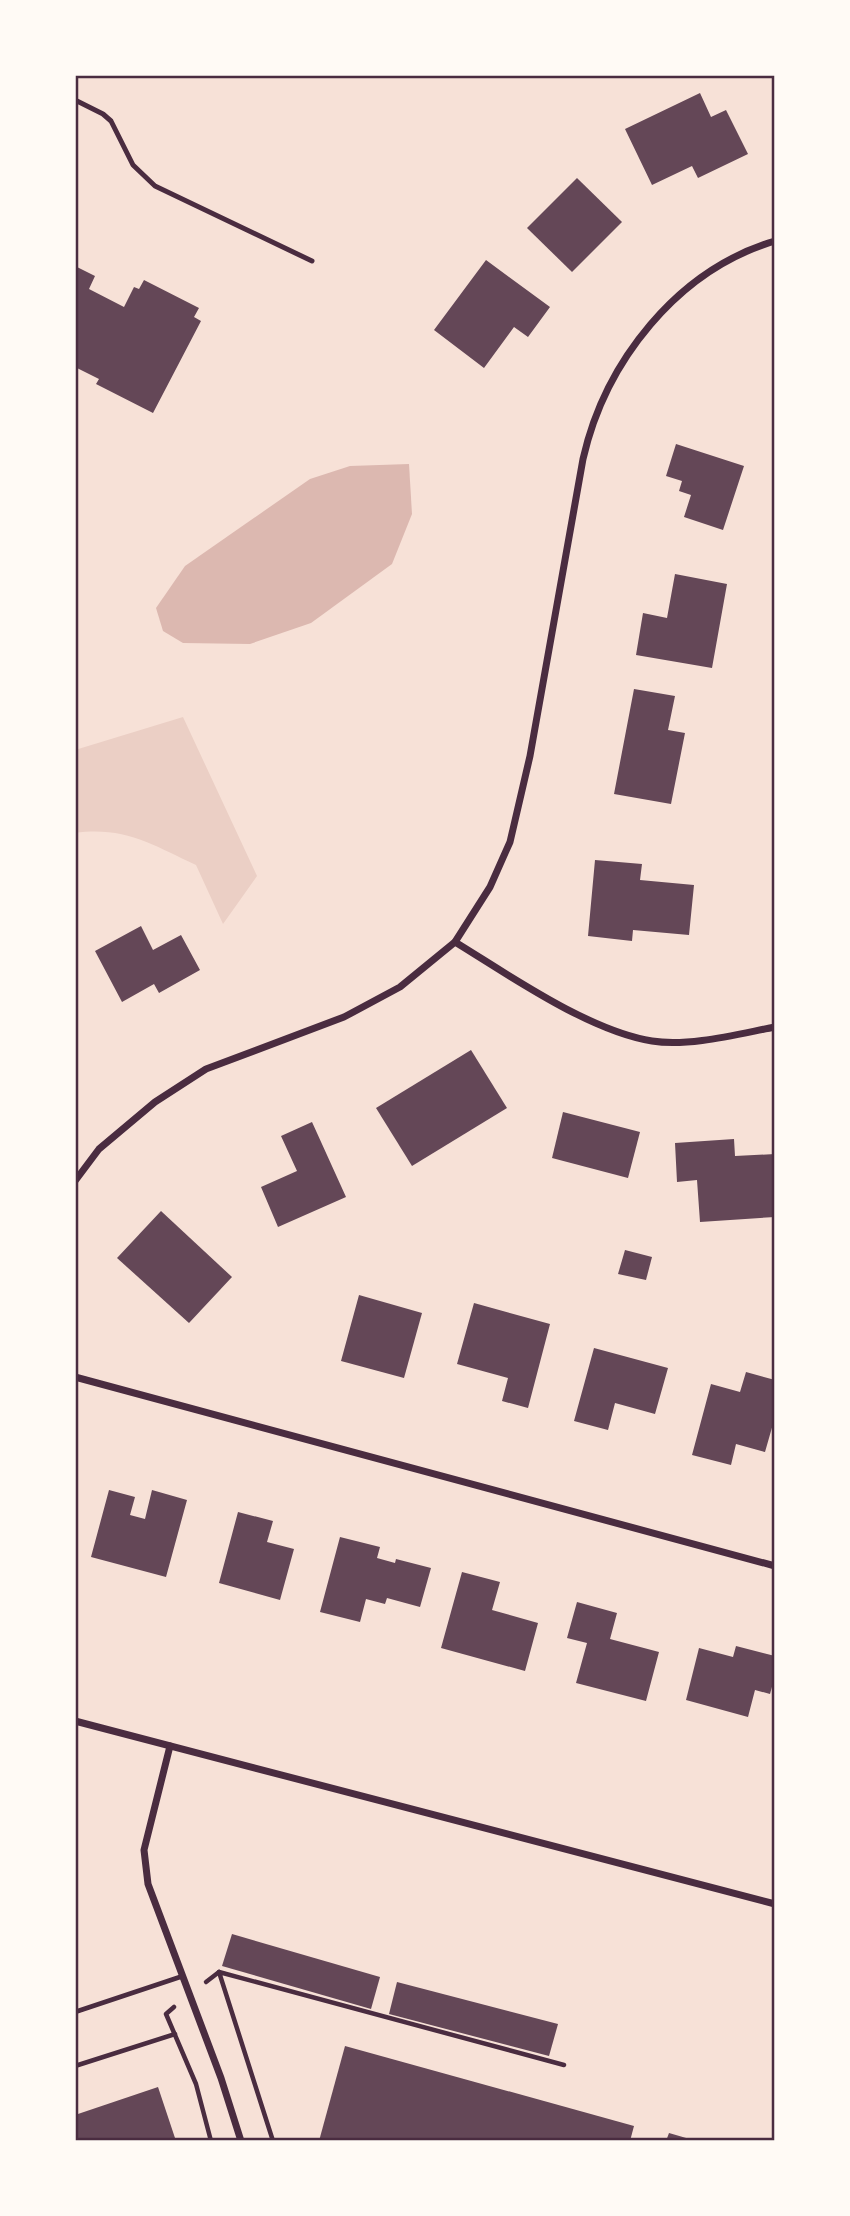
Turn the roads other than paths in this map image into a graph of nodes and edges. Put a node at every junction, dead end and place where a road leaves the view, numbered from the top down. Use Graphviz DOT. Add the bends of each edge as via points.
graph roads {
  1 [pos="75,100"];
  2 [pos="775,241"];
  3 [pos="312,261"];
  4 [pos="455,942"];
  5 [pos="775,1027"];
  6 [pos="75,1181"];
  7 [pos="75,1377"];
  8 [pos="775,1566"];
  9 [pos="75,1721"];
  10 [pos="170,1746"];
  11 [pos="775,1904"];
  12 [pos="183,1976"];
  13 [pos="75,2012"];
  14 [pos="240,2141"];
  1 -- 3 [label="lane" via="111,121 133,165 155,186"];
  2 -- 4 [label="street" via="729,258 681,294 623,360 604,394 589,430 510,842 490,887"];
  4 -- 5 [label="street" via="609,1029 653,1041 705,1040"];
  4 -- 6 [label="street" via="400,987 344,1017 206,1069 155,1102 99,1149"];
  7 -- 8 [label="street"];
  9 -- 10 [label="street"];
  10 -- 11 [label="street"];
  10 -- 12 [label="street" via="144,1850 148,1884"];
  12 -- 13 [label="lane"];
  12 -- 14 [label="street"];
}
